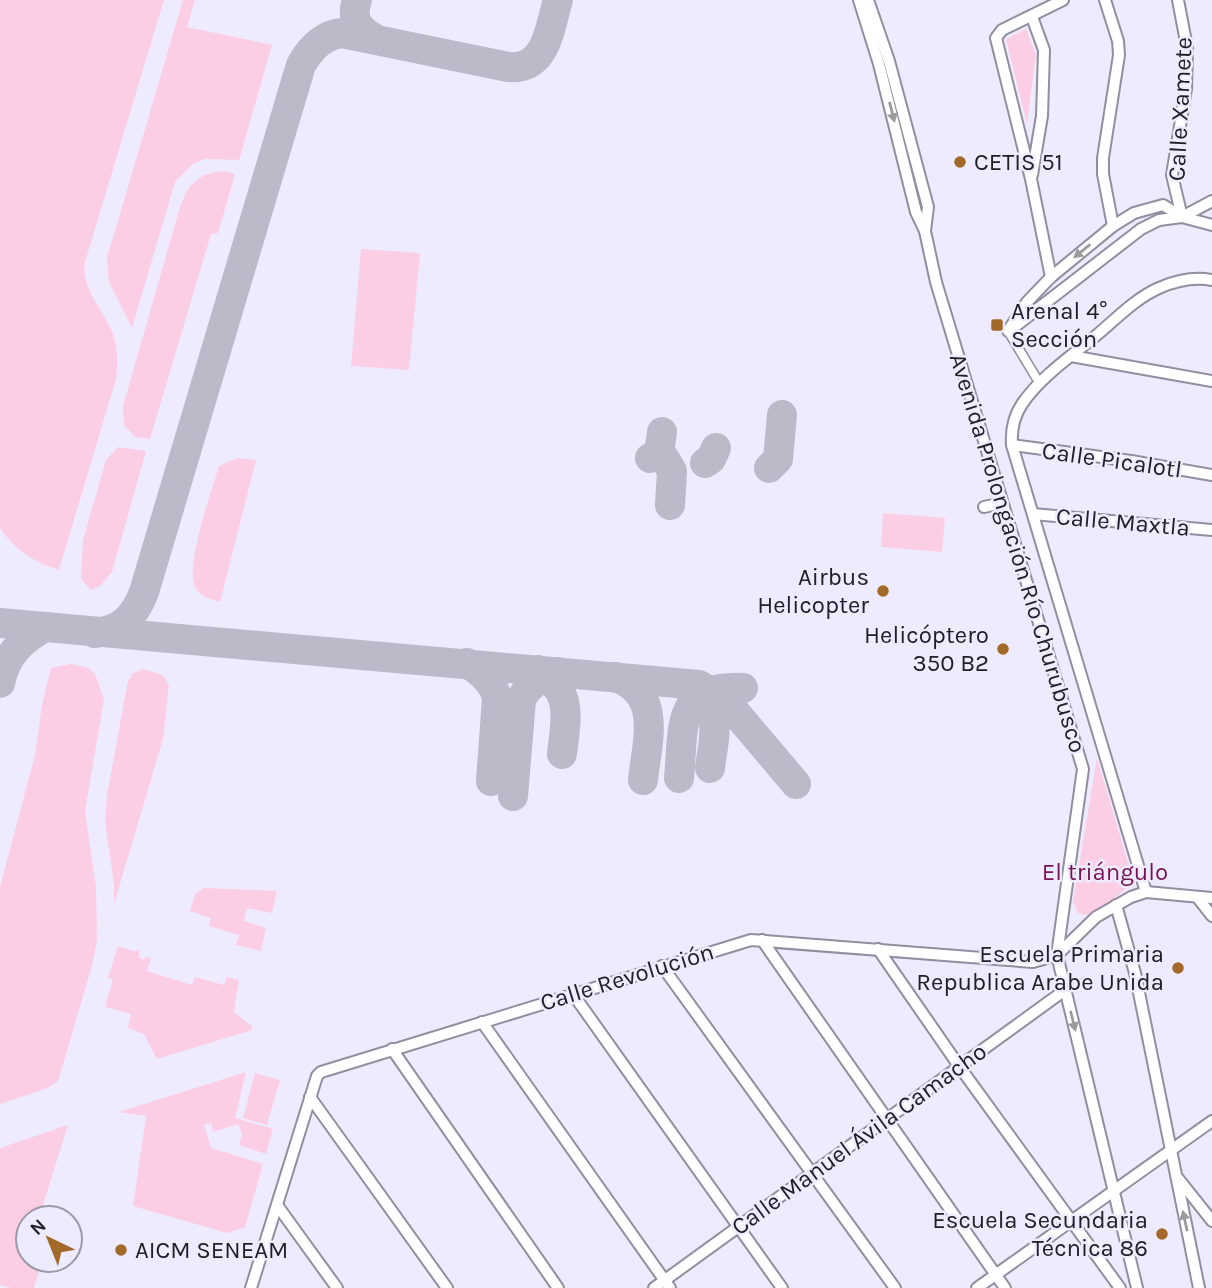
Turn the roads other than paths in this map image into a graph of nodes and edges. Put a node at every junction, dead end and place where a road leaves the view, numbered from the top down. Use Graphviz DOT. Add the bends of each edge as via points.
graph roads {
  1 [pos="859,0"];
  2 [pos="868,0"];
  3 [pos="1063,0"];
  4 [pos="1105,0"];
  5 [pos="1178,0"];
  6 [pos="1032,17"];
  7 [pos="1031,179"];
  8 [pos="1212,201"];
  9 [pos="1182,217"];
  10 [pos="1212,225"];
  11 [pos="1113,226"];
  12 [pos="925,231"];
  13 [pos="1051,277"];
  14 [pos="1212,280"];
  15 [pos="1008,331"];
  16 [pos="1071,356"];
  17 [pos="1212,381"];
  18 [pos="1040,384"];
  19 [pos="1012,445"];
  20 [pos="1212,475"];
  21 [pos="1002,503"];
  22 [pos="984,507"];
  23 [pos="1033,514"];
  24 [pos="1212,530"];
  25 [pos="1146,892"];
  26 [pos="1197,897"];
  27 [pos="1212,898"];
  28 [pos="1116,905"];
  29 [pos="1212,916"];
  30 [pos="762,940"];
  31 [pos="878,949"];
  32 [pos="1057,955"];
  33 [pos="662,966"];
  34 [pos="1065,990"];
  35 [pos="573,994"];
  36 [pos="482,1022"];
  37 [pos="392,1049"];
  38 [pos="959,1066"];
  39 [pos="310,1097"];
  40 [pos="887,1119"];
  41 [pos="1212,1121"];
  42 [pos="1171,1149"];
  43 [pos="811,1173"];
  44 [pos="1175,1174"];
  45 [pos="1114,1189"];
  46 [pos="277,1205"];
  47 [pos="1070,1221"];
  48 [pos="1212,1221"];
  49 [pos="738,1227"];
  50 [pos="996,1275"];
  51 [pos="668,1284"];
  52 [pos="251,1288"];
  53 [pos="337,1288"];
  54 [pos="447,1288"];
  55 [pos="558,1288"];
  56 [pos="654,1288"];
  57 [pos="782,1288"];
  58 [pos="895,1288"];
  59 [pos="977,1288"];
  60 [pos="1005,1288"];
  61 [pos="1120,1288"];
  62 [pos="1137,1288"];
  63 [pos="1199,1288"];
  1 -- 12 [label="street, Avenida Prolongación Río Churubusco, one-way"];
  2 -- 12 [label="street, Avenida Prolongación Río Churubusco" via="928,207"];
  3 -- 6 [label="street"];
  4 -- 11 [label="street" via="1119,55 1102,158"];
  5 -- 9 [label="street, Calle Xamete" via="1187,47 1186,78 1172,175"];
  6 -- 7 [label="street" via="1044,52 1042,116"];
  6 -- 7 [label="street" via="997,35"];
  7 -- 13 [label="street"];
  8 -- 9 [label="street"];
  9 -- 10 [label="street"];
  9 -- 11 [label="street" via="1163,205 1134,213"];
  9 -- 15 [label="street" via="1159,220 1141,229"];
  11 -- 13 [label="street, one-way"];
  12 -- 21 [label="street, Avenida Prolongación Río Churubusco"];
  13 -- 15 [label="street"];
  14 -- 16 [label="street" via="1193,279 1143,297"];
  15 -- 18 [label="street"];
  16 -- 17 [label="street"];
  16 -- 18 [label="street"];
  18 -- 19 [label="street" via="1022,404 1013,426"];
  19 -- 20 [label="street, Calle Picalotl"];
  19 -- 23 [label="street"];
  21 -- 22 [label="street"];
  21 -- 32 [label="street, Avenida Prolongación Río Churubusco" via="1083,769"];
  23 -- 24 [label="street, Calle Maxtla"];
  23 -- 25 [label="street"];
  25 -- 26 [label="street"];
  25 -- 28 [label="street"];
  26 -- 27 [label="street"];
  26 -- 29 [label="street"];
  28 -- 32 [label="street" via="1088,924"];
  28 -- 42 [label="street" via="1135,973"];
  30 -- 31 [label="street, Calle Revolución"];
  30 -- 33 [label="street, Calle Revolución"];
  30 -- 40 [label="street"];
  31 -- 32 [label="street, Calle Revolución" via="1033,962"];
  31 -- 38 [label="street"];
  32 -- 34 [label="street, Avenida Prolongación Río Churubusco"];
  33 -- 35 [label="street, Calle Revolución"];
  33 -- 43 [label="street"];
  34 -- 38 [label="street, Calle Manuel Ávila Camacho"];
  34 -- 45 [label="street, Avenida Prolongación Río Churubusco, one-way"];
  35 -- 36 [label="street, Calle Revolución"];
  35 -- 49 [label="street"];
  36 -- 37 [label="street, Calle Revolución"];
  36 -- 51 [label="street"];
  37 -- 39 [label="street, Calle Revolución" via="319,1073"];
  37 -- 55 [label="street"];
  38 -- 40 [label="street, Calle Manuel Ávila Camacho"];
  38 -- 47 [label="street"];
  39 -- 46 [label="street, Calle Revolución"];
  39 -- 54 [label="street"];
  40 -- 43 [label="street, Calle Manuel Ávila Camacho"];
  40 -- 50 [label="street"];
  41 -- 42 [label="street"];
  42 -- 44 [label="street"];
  42 -- 45 [label="street"];
  43 -- 49 [label="street, Calle Manuel Ávila Camacho"];
  43 -- 58 [label="street"];
  44 -- 48 [label="street"];
  63 -- 44 [label="street, one-way"];
  45 -- 47 [label="street"];
  45 -- 62 [label="street, Avenida Prolongación Río Churubusco"];
  46 -- 52 [label="street, Calle Revolución"];
  46 -- 53 [label="street"];
  47 -- 50 [label="street"];
  47 -- 61 [label="street"];
  49 -- 51 [label="street, Calle Manuel Ávila Camacho"];
  49 -- 57 [label="street"];
  50 -- 59 [label="street"];
  50 -- 60 [label="street"];
  51 -- 56 [label="street, Calle Manuel Ávila Camacho"];
}
